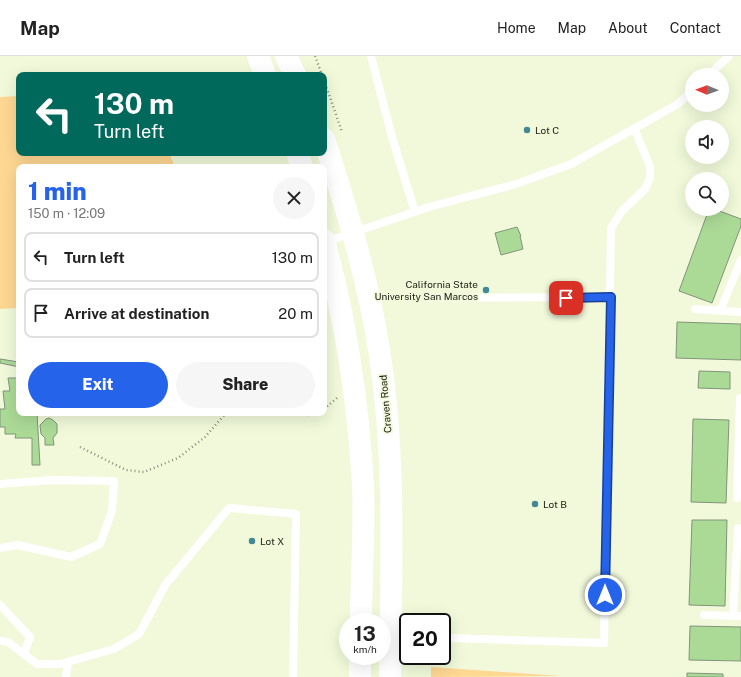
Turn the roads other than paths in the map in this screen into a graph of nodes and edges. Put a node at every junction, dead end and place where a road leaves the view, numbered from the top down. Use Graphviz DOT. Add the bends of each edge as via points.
graph roads {
  1 [pos="258,56"];
  2 [pos="286,56"];
  3 [pos="371,56"];
  4 [pos="729,56"];
  5 [pos="716,68"];
  6 [pos="264,72"];
  7 [pos="294,72"];
  8 [pos="685,98"];
  9 [pos="634,130"];
  10 [pos="327,149"];
  11 [pos="415,212"];
  12 [pos="353,232"];
  13 [pos="327,240"];
  14 [pos="327,253"];
  15 [pos="741,260"];
  16 [pos="611,297"];
  17 [pos="432,298"];
  18 [pos="695,309"];
  19 [pos="720,311"];
  20 [pos="741,312"];
  21 [pos="740,398"];
  22 [pos="0,484"];
  23 [pos="737,498"];
  24 [pos="738,528"];
  25 [pos="0,548"];
  26 [pos="0,605"];
  27 [pos="361,613"];
  28 [pos="704,615"];
  29 [pos="737,616"];
  30 [pos="451,638"];
  31 [pos="0,641"];
  32 [pos="24,654"];
  33 [pos="68,662"];
  34 [pos="360,665"];
  35 [pos="66,677"];
  36 [pos="293,677"];
  37 [pos="360,677"];
  38 [pos="390,677"];
  1 -- 6 [label="main road"];
  2 -- 7 [label="main road"];
  3 -- 11 [label="lane"];
  4 -- 5 [label="lane"];
  8 -- 9 [label="lane"];
  9 -- 11 [label="lane" via="571,164 516,184"];
  9 -- 16 [label="lane" via="650,167 650,178 645,189 622,211 611,228"];
  10 -- 12 [label="main road, Craven Road"];
  11 -- 12 [label="lane"];
  12 -- 13 [label="lane"];
  12 -- 38 [label="main road, Craven Road" via="380,355 386,400 391,470"];
  14 -- 27 [label="main road" via="342,315 353,382 363,486"];
  15 -- 19 [label="lane"];
  16 -- 17 [label="lane"];
  16 -- 30 [label="lane" via="604,643"];
  18 -- 19 [label="lane"];
  19 -- 20 [label="lane"];
  21 -- 23 [label="lane"];
  22 -- 25 [label="lane" via="52,480 114,481 112,511 100,544 71,557 18,545"];
  24 -- 29 [label="lane"];
  26 -- 32 [label="lane" via="30,637"];
  28 -- 29 [label="lane"];
  31 -- 32 [label="lane" via="8,642"];
  32 -- 33 [label="lane" via="37,664"];
  33 -- 35 [label="lane"];
  33 -- 36 [label="lane" via="114,649 138,634 166,584 229,508 296,514"];
  34 -- 37 [label="main road"];
}
